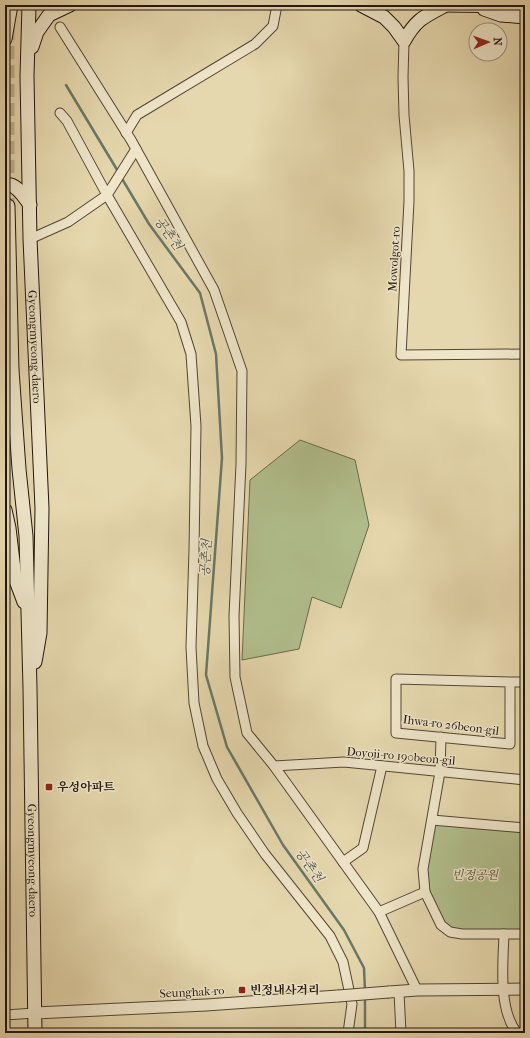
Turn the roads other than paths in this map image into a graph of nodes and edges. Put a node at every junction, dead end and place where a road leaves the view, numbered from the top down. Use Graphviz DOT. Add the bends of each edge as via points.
graph roads {
  1 [pos="11,5"];
  2 [pos="29,5"];
  3 [pos="70,5"];
  4 [pos="276,5"];
  5 [pos="361,5"];
  6 [pos="442,5"];
  7 [pos="474,6"];
  8 [pos="525,6"];
  9 [pos="525,17"];
  10 [pos="60,27"];
  11 [pos="5,39"];
  12 [pos="404,41"];
  13 [pos="27,76"];
  14 [pos="60,113"];
  15 [pos="126,133"];
  16 [pos="134,153"];
  17 [pos="5,185"];
  18 [pos="108,193"];
  19 [pos="30,205"];
  20 [pos="8,206"];
  21 [pos="30,239"];
  22 [pos="525,354"];
  23 [pos="5,510"];
  24 [pos="5,565"];
  25 [pos="15,578"];
  26 [pos="28,614"];
  27 [pos="510,682"];
  28 [pos="525,682"];
  29 [pos="30,688"];
  30 [pos="441,737"];
  31 [pos="274,766"];
  32 [pos="382,766"];
  33 [pos="440,772"];
  34 [pos="525,780"];
  35 [pos="432,820"];
  36 [pos="525,828"];
  37 [pos="343,862"];
  38 [pos="425,892"];
  39 [pos="379,912"];
  40 [pos="504,934"];
  41 [pos="525,934"];
  42 [pos="525,989"];
  43 [pos="417,990"];
  44 [pos="503,990"];
  45 [pos="394,992"];
  46 [pos="35,1013"];
  47 [pos="5,1016"];
  48 [pos="35,1033"];
  49 [pos="348,1033"];
  50 [pos="401,1033"];
  51 [pos="517,1033"];
  1 -- 11 [label="main road"];
  2 -- 13 [label="main road, Gyeongmyeong-daero"];
  3 -- 13 [label="main road" via="49,15 37,32"];
  4 -- 15 [label="street" via="273,26 255,44 137,115"];
  5 -- 12 [label="main road" via="384,17"];
  6 -- 7 [label="main road"];
  6 -- 12 [label="main road" via="423,17"];
  7 -- 8 [label="main road"];
  7 -- 9 [label="main road" via="501,15"];
  10 -- 15 [label="street"];
  12 -- 22 [label="street, Mowolgot-ro" via="404,115 409,201 400,355"];
  13 -- 19 [label="main road, Gyeongmyeong-daero"];
  14 -- 18 [label="street"];
  15 -- 16 [label="street"];
  16 -- 18 [label="street"];
  16 -- 31 [label="street" via="214,290 242,371 241,464 234,616 235,676 247,733"];
  17 -- 19 [label="main road" via="9,184 21,192"];
  18 -- 21 [label="street" via="68,222"];
  18 -- 49 [label="street" via="182,322 191,354 196,426 191,647 194,703 203,746 237,813 265,854 330,936 343,962 352,1004"];
  19 -- 21 [label="main road, Gyeongmyeong-daero"];
  20 -- 26 [label="main road, Gyeongmyeong-daero" via="12,370 26,536"];
  21 -- 29 [label="main road, Gyeongmyeong-daero" via="42,508 40,633"];
  23 -- 25 [label="main road, Gyeongmyeong-daero"];
  24 -- 25 [label="main road"];
  25 -- 26 [label="main road, Gyeongmyeong-daero"];
  26 -- 29 [label="main road, Gyeongmyeong-daero"];
  27 -- 28 [label="street, Ihwa-ro 26beon-gil"];
  27 -- 30 [label="street, Ihwa-ro 26beon-gil" via="510,744"];
  27 -- 30 [label="street, Ihwa-ro 26beon-gil" via="396,679 396,733"];
  29 -- 46 [label="main road, Gyeongmyeong-daero"];
  30 -- 33 [label="street"];
  31 -- 32 [label="street, Doyoji-ro 190beon-gil" via="344,762"];
  31 -- 37 [label="street"];
  32 -- 33 [label="street, Doyoji-ro 190beon-gil"];
  32 -- 37 [label="street" via="364,848"];
  33 -- 34 [label="street, Doyoji-ro 190beon-gil"];
  33 -- 35 [label="street"];
  35 -- 36 [label="street"];
  35 -- 38 [label="street" via="423,869"];
  37 -- 39 [label="street"];
  38 -- 39 [label="street"];
  38 -- 40 [label="street" via="441,925 450,932"];
  39 -- 43 [label="street"];
  40 -- 41 [label="street"];
  40 -- 44 [label="street"];
  42 -- 44 [label="street, Seunghak-ro"];
  43 -- 44 [label="street, Seunghak-ro"];
  43 -- 45 [label="street, Seunghak-ro"];
  44 -- 51 [label="street" via="506,1010"];
  45 -- 46 [label="street, Seunghak-ro, bridge"];
  45 -- 50 [label="street"];
  46 -- 47 [label="street, Seunghak-ro"];
  46 -- 48 [label="main road, Gyeongmyeong-daero"];
}
